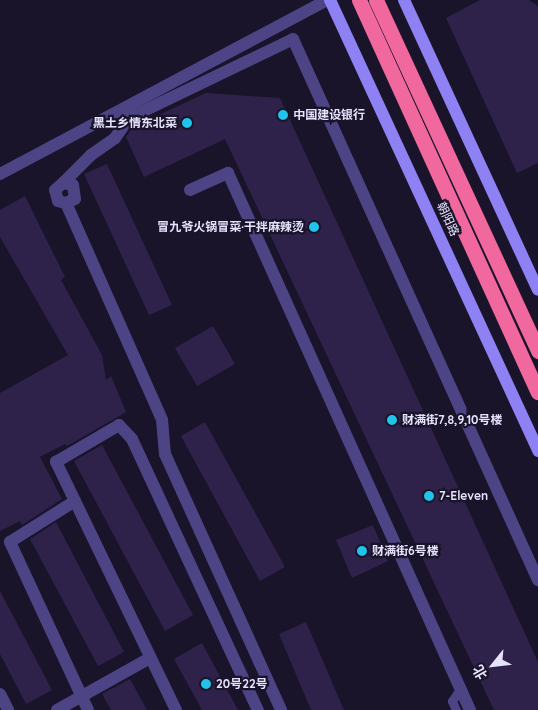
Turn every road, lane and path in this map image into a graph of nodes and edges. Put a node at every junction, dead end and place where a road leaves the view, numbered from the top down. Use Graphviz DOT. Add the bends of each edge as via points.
graph roads {
  1 [pos="329,0"];
  2 [pos="359,0"];
  3 [pos="376,0"];
  4 [pos="404,0"];
  5 [pos="0,174"];
  6 [pos="190,190"];
  7 [pos="538,290"];
  8 [pos="538,350"];
  9 [pos="538,392"];
  10 [pos="538,451"];
  11 [pos="75,501"];
  12 [pos="5,544"];
  13 [pos="538,580"];
  14 [pos="150,658"];
  15 [pos="460,689"];
  16 [pos="0,694"];
  17 [pos="81,696"];
  18 [pos="8,710"];
  19 [pos="57,710"];
  20 [pos="88,710"];
  21 [pos="176,710"];
  22 [pos="258,710"];
  23 [pos="282,710"];
  24 [pos="456,710"];
  25 [pos="470,710"];
  1 -- 5 [label="street"];
  1 -- 10 [label="street, 朝阳路"];
  2 -- 9 [label="highway, 朝阳路"];
  3 -- 8 [label="highway"];
  4 -- 7 [label="street"];
  6 -- 15 [label="street" via="228,173"];
  11 -- 12 [label="street"];
  11 -- 14 [label="street"];
  11 -- 22 [label="street" via="56,462 119,425 132,439"];
  12 -- 17 [label="street"];
  13 -- 23 [label="street" via="293,39 129,118 115,138 54,190 58,201 66,203 162,420 164,454"];
  14 -- 17 [label="street"];
  14 -- 21 [label="street"];
  15 -- 24 [label="lane" via="452,702"];
  15 -- 25 [label="street"];
  16 -- 18 [label="street"];
  17 -- 19 [label="street"];
  17 -- 20 [label="street"];
}
